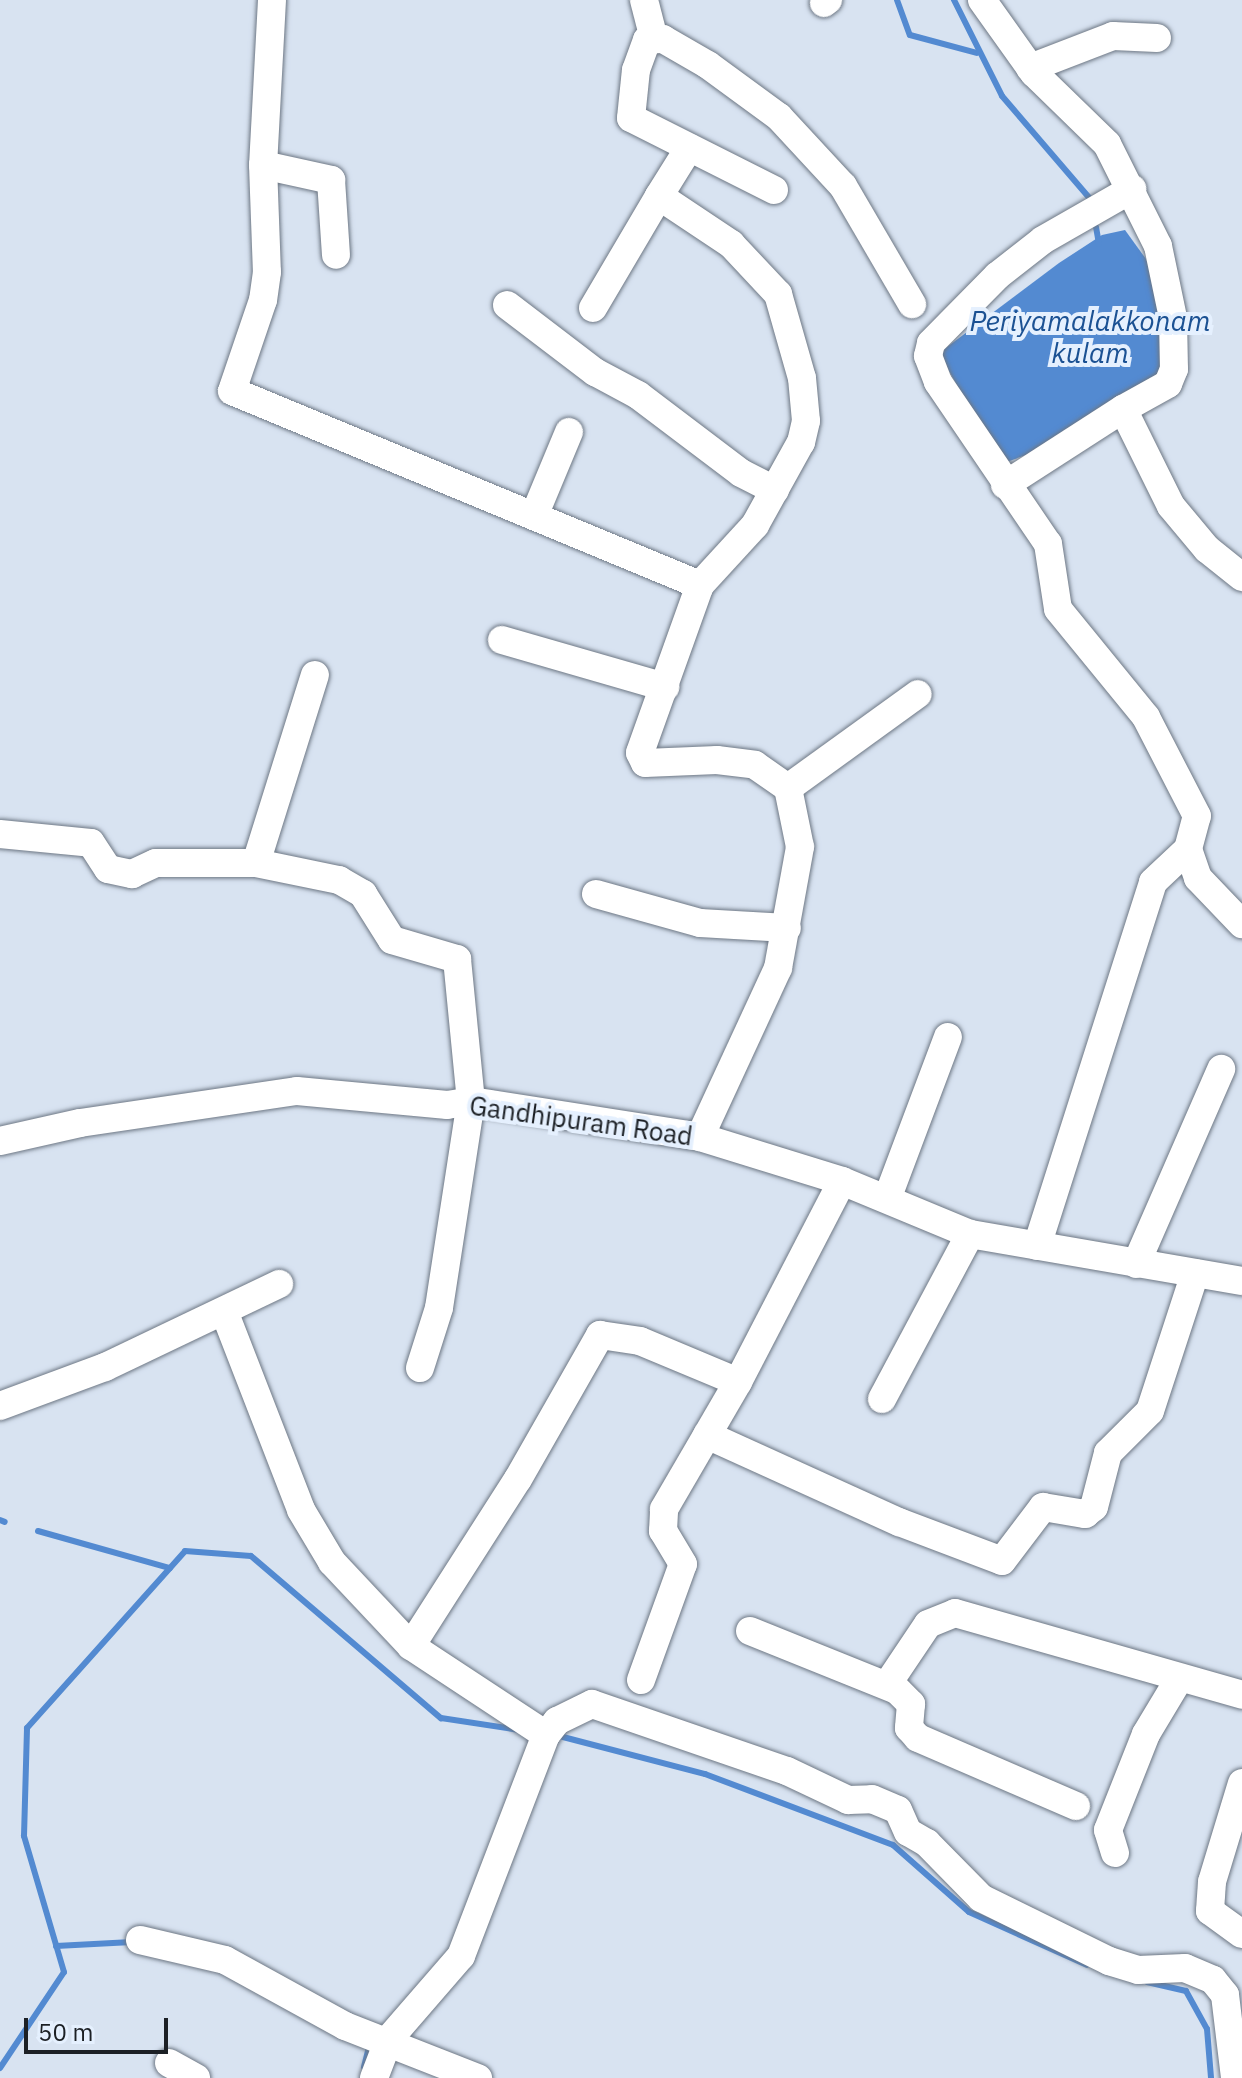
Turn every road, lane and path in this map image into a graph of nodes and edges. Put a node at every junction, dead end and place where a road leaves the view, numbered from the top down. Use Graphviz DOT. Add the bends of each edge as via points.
graph roads {
  1 [pos="272,0"];
  2 [pos="644,0"];
  3 [pos="982,0"];
  4 [pos="1157,38"];
  5 [pos="654,39"];
  6 [pos="1030,68"];
  7 [pos="689,148"];
  8 [pos="263,165"];
  9 [pos="1132,189"];
  10 [pos="774,190"];
  11 [pos="659,196"];
  12 [pos="336,255"];
  13 [pos="912,304"];
  14 [pos="507,305"];
  15 [pos="593,308"];
  16 [pos="1123,409"];
  17 [pos="569,432"];
  18 [pos="1005,485"];
  19 [pos="775,490"];
  20 [pos="534,516"];
  21 [pos="1242,577"];
  22 [pos="700,585"];
  23 [pos="502,640"];
  24 [pos="315,675"];
  25 [pos="665,687"];
  26 [pos="918,694"];
  27 [pos="788,788"];
  28 [pos="0,834"];
  29 [pos="1188,849"];
  30 [pos="256,863"];
  31 [pos="596,894"];
  32 [pos="1242,924"];
  33 [pos="787,928"];
  34 [pos="948,1037"];
  35 [pos="1221,1069"];
  36 [pos="471,1101"];
  37 [pos="700,1137"];
  38 [pos="0,1141"];
  39 [pos="842,1181"];
  40 [pos="887,1199"];
  41 [pos="970,1234"];
  42 [pos="1037,1246"];
  43 [pos="1136,1264"];
  44 [pos="1195,1273"];
  45 [pos="1242,1281"];
  46 [pos="279,1284"];
  47 [pos="224,1311"];
  48 [pos="420,1368"];
  49 [pos="738,1382"];
  50 [pos="882,1399"];
  51 [pos="0,1406"];
  52 [pos="707,1435"];
  53 [pos="750,1631"];
  54 [pos="411,1646"];
  55 [pos="1179,1679"];
  56 [pos="641,1680"];
  57 [pos="887,1685"];
  58 [pos="1242,1695"];
  59 [pos="546,1735"];
  60 [pos="1242,1783"];
  61 [pos="1076,1806"];
  62 [pos="1115,1853"];
  63 [pos="1242,1934"];
  64 [pos="140,1940"];
  65 [pos="389,2039"];
  66 [pos="169,2063"];
  67 [pos="196,2078"];
  68 [pos="374,2078"];
  69 [pos="478,2078"];
  70 [pos="1235,2078"];
  1 -- 8 [label="street"];
  2 -- 5 [label="street"];
  3 -- 6 [label="street"];
  4 -- 6 [label="street" via="1113,36"];
  5 -- 7 [label="street" via="647,40 636,70 631,118"];
  5 -- 13 [label="street" via="708,65 779,117 843,186"];
  6 -- 9 [label="street" via="1107,144"];
  7 -- 10 [label="street"];
  7 -- 11 [label="street"];
  8 -- 12 [label="street" via="331,180"];
  8 -- 20 [label="street" via="267,272 263,300 232,391"];
  9 -- 16 [label="street" via="1168,283 1174,369 1168,384"];
  9 -- 18 [label="street" via="1043,240 997,276 931,343 928,356 938,382"];
  11 -- 15 [label="street"];
  11 -- 19 [label="street" via="731,244 778,294 802,378 806,421"];
  14 -- 19 [label="street" via="741,473"];
  16 -- 18 [label="street"];
  16 -- 21 [label="street" via="1171,506 1207,549"];
  17 -- 20 [label="street"];
  18 -- 29 [label="street" via="1048,544 1058,609 1146,717 1197,816"];
  19 -- 22 [label="street" via="755,525"];
  20 -- 22 [label="street"];
  22 -- 25 [label="street"];
  23 -- 25 [label="street"];
  24 -- 30 [label="street"];
  25 -- 27 [label="street" via="643,739 645,763 717,760 755,765"];
  26 -- 27 [label="street"];
  27 -- 33 [label="street" via="800,847"];
  28 -- 30 [label="street" via="91,843 108,869 132,874 156,863"];
  29 -- 32 [label="street" via="1198,878"];
  29 -- 42 [label="street" via="1153,882"];
  30 -- 36 [label="street" via="339,880 363,894 392,940 457,959"];
  31 -- 33 [label="street" via="700,923"];
  33 -- 37 [label="street" via="778,968"];
  34 -- 40 [label="street"];
  35 -- 43 [label="street"];
  36 -- 37 [label="street, Gandhipuram Road"];
  36 -- 38 [label="street, Gandhipuram Road" via="447,1105 297,1091 80,1123"];
  36 -- 48 [label="street" via="439,1308"];
  37 -- 39 [label="street, Gandhipuram Road"];
  39 -- 40 [label="street, Gandhipuram Road"];
  39 -- 49 [label="street"];
  40 -- 41 [label="street, Gandhipuram Road"];
  41 -- 42 [label="street, Gandhipuram Road"];
  41 -- 50 [label="street"];
  42 -- 43 [label="street, Gandhipuram Road"];
  43 -- 44 [label="street, Gandhipuram Road"];
  44 -- 45 [label="street, Gandhipuram Road"];
  44 -- 52 [label="street" via="1150,1411 1108,1453 1094,1507 1085,1514 1043,1507 1002,1561 899,1522"];
  46 -- 47 [label="street"];
  47 -- 51 [label="street" via="105,1367"];
  47 -- 54 [label="street" via="301,1510 332,1562"];
  49 -- 52 [label="street"];
  49 -- 54 [label="street" via="640,1341 600,1335 518,1479"];
  52 -- 56 [label="street" via="661,1520 683,1564"];
  53 -- 57 [label="street"];
  54 -- 59 [label="street"];
  55 -- 57 [label="street" via="955,1613 928,1624"];
  55 -- 58 [label="street"];
  55 -- 62 [label="street" via="1146,1734 1108,1830"];
  57 -- 61 [label="street" via="906,1696 909,1728 918,1738"];
  59 -- 65 [label="street" via="461,1956"];
  59 -- 70 [label="street" via="557,1721 592,1704 787,1771 848,1800 872,1799 898,1810 908,1832 927,1843 981,1898 1109,1961 1138,1970 1185,1968 1213,1980 1225,1995"];
  60 -- 63 [label="street" via="1212,1882 1210,1911"];
  64 -- 65 [label="street" via="225,1960 345,2026"];
  65 -- 68 [label="street"];
  65 -- 69 [label="street"];
  66 -- 67 [label="street"];
}
